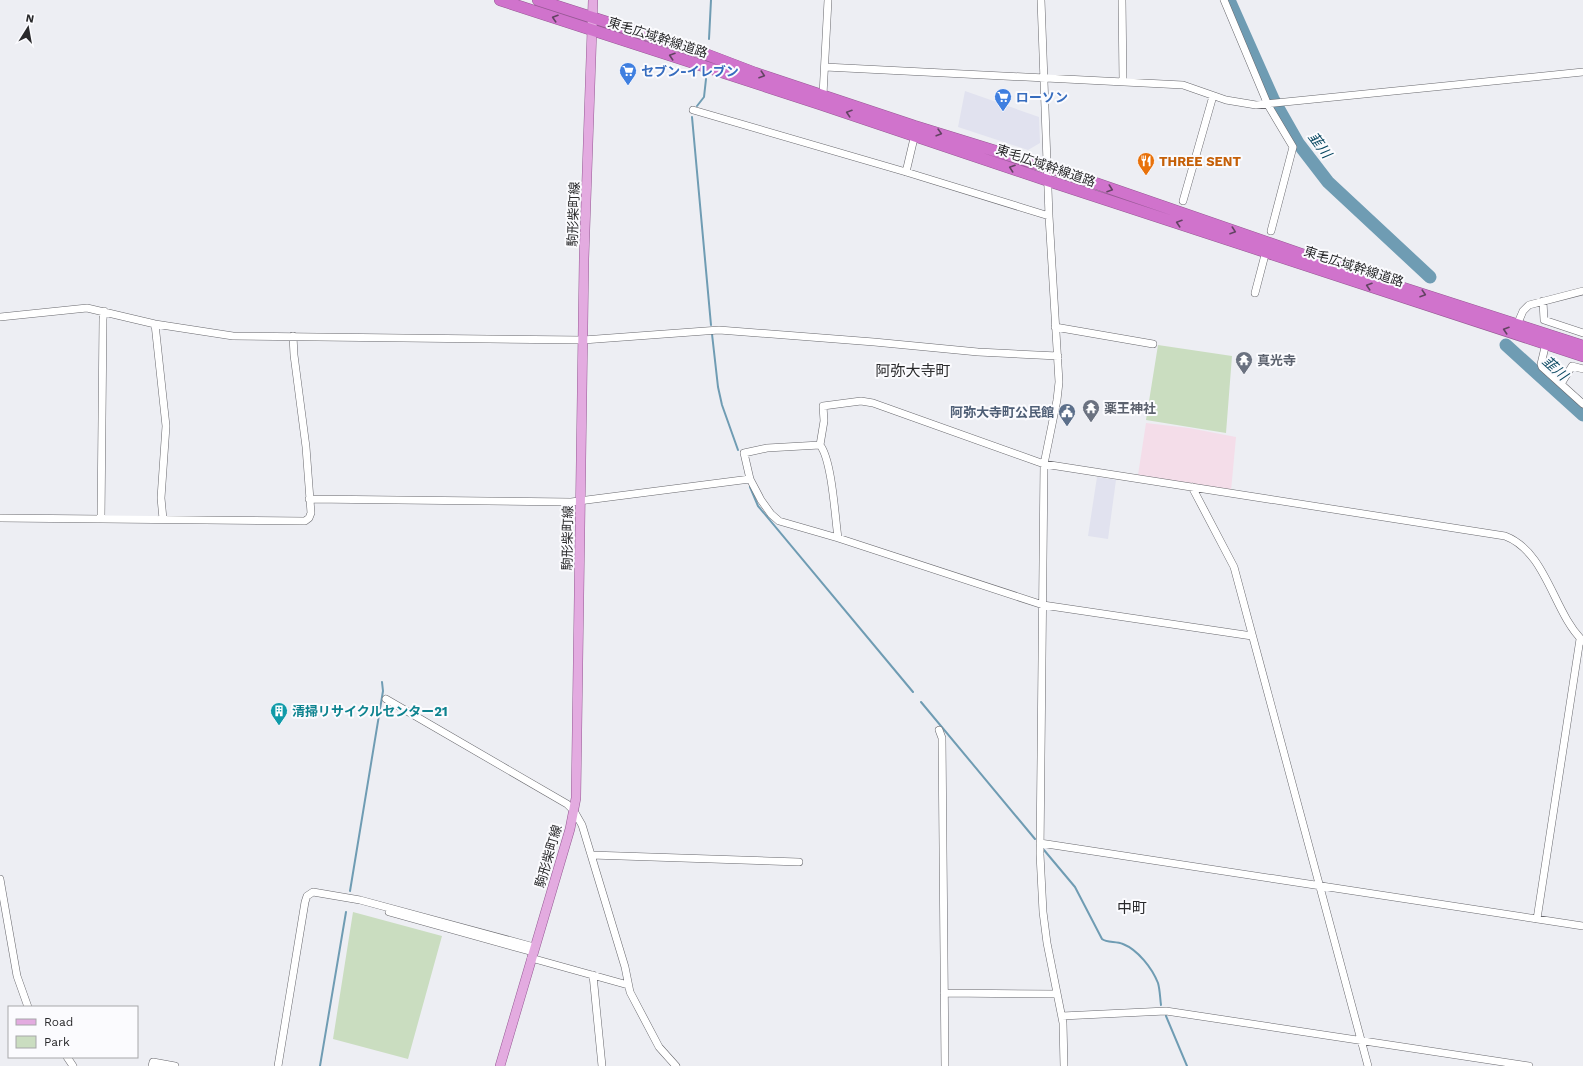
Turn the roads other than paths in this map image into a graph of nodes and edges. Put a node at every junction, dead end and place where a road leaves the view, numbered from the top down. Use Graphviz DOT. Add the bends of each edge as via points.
graph roads {
  1 [pos="500,0"];
  2 [pos="538,0"];
  3 [pos="593,0"];
  4 [pos="828,0"];
  5 [pos="1041,0"];
  6 [pos="1122,0"];
  7 [pos="1224,0"];
  8 [pos="592,18"];
  9 [pos="592,30"];
  10 [pos="825,67"];
  11 [pos="1583,72"];
  12 [pos="1044,78"];
  13 [pos="1123,81"];
  14 [pos="823,95"];
  15 [pos="1214,96"];
  16 [pos="1269,105"];
  17 [pos="693,110"];
  18 [pos="914,134"];
  19 [pos="1047,167"];
  20 [pos="906,172"];
  21 [pos="1048,181"];
  22 [pos="1183,201"];
  23 [pos="1049,216"];
  24 [pos="1271,231"];
  25 [pos="1266,251"];
  26 [pos="1583,291"];
  27 [pos="1255,293"];
  28 [pos="1543,301"];
  29 [pos="104,311"];
  30 [pos="0,317"];
  31 [pos="155,324"];
  32 [pos="1517,325"];
  33 [pos="1055,327"];
  34 [pos="1583,333"];
  35 [pos="293,336"];
  36 [pos="583,340"];
  37 [pos="1546,343"];
  38 [pos="1153,344"];
  39 [pos="1583,346"];
  40 [pos="1058,356"];
  41 [pos="1583,356"];
  42 [pos="1583,369"];
  43 [pos="1561,384"];
  44 [pos="1583,404"];
  45 [pos="820,445"];
  46 [pos="1044,464"];
  47 [pos="750,479"];
  48 [pos="1192,487"];
  49 [pos="310,499"];
  50 [pos="581,501"];
  51 [pos="0,518"];
  52 [pos="101,519"];
  53 [pos="163,519"];
  54 [pos="838,538"];
  55 [pos="1043,605"];
  56 [pos="1252,636"];
  57 [pos="1582,640"];
  58 [pos="386,699"];
  59 [pos="939,730"];
  60 [pos="574,811"];
  61 [pos="1040,843"];
  62 [pos="591,854"];
  63 [pos="799,862"];
  64 [pos="0,879"];
  65 [pos="1320,885"];
  66 [pos="1537,919"];
  67 [pos="1583,926"];
  68 [pos="533,952"];
  69 [pos="593,975"];
  70 [pos="628,985"];
  71 [pos="944,993"];
  72 [pos="1057,994"];
  73 [pos="28,1006"];
  74 [pos="1062,1016"];
  75 [pos="1361,1041"];
  76 [pos="67,1058"];
  77 [pos="73,1066"];
  78 [pos="152,1066"];
  79 [pos="175,1066"];
  80 [pos="278,1066"];
  81 [pos="500,1066"];
  82 [pos="602,1066"];
  83 [pos="676,1066"];
  84 [pos="945,1066"];
  85 [pos="1064,1066"];
  86 [pos="1368,1066"];
  87 [pos="1528,1066"];
  9 -- 1 [label="highway, 東毛広域幹線道路, one-way"];
  2 -- 8 [label="highway, 東毛広域幹線道路"];
  3 -- 8 [label="main road, 駒形柴町線"];
  4 -- 10 [label="street"];
  5 -- 12 [label="street"];
  6 -- 13 [label="street"];
  7 -- 16 [label="street"];
  8 -- 9 [label="main road, 駒形柴町線"];
  8 -- 14 [label="highway, 東毛広域幹線道路, one-way"];
  18 -- 9 [label="highway, 東毛広域幹線道路, one-way"];
  9 -- 36 [label="main road, 駒形柴町線"];
  10 -- 12 [label="street"];
  10 -- 14 [label="street"];
  11 -- 16 [label="street"];
  12 -- 13 [label="street"];
  12 -- 19 [label="street"];
  13 -- 15 [label="street" via="1183,85"];
  14 -- 19 [label="highway, 東毛広域幹線道路, one-way"];
  15 -- 16 [label="street" via="1247,105"];
  15 -- 22 [label="street"];
  16 -- 24 [label="street" via="1292,143 1293,151"];
  17 -- 20 [label="street"];
  18 -- 20 [label="street"];
  21 -- 18 [label="highway, 東毛広域幹線道路, one-way"];
  19 -- 21 [label="street"];
  19 -- 32 [label="highway, 東毛広域幹線道路, one-way"];
  20 -- 23 [label="street"];
  21 -- 23 [label="street"];
  25 -- 21 [label="highway, 東毛広域幹線道路, one-way"];
  23 -- 33 [label="street"];
  25 -- 27 [label="street"];
  37 -- 25 [label="highway, 東毛広域幹線道路, one-way"];
  26 -- 28 [label="street"];
  28 -- 32 [label="street" via="1526,307"];
  28 -- 34 [label="street" via="1544,320"];
  29 -- 30 [label="street" via="87,308"];
  29 -- 31 [label="street"];
  29 -- 52 [label="street"];
  31 -- 35 [label="street" via="219,334"];
  31 -- 53 [label="street" via="166,426 161,498"];
  32 -- 39 [label="highway, 東毛広域幹線道路"];
  33 -- 38 [label="street"];
  33 -- 40 [label="street"];
  35 -- 36 [label="street"];
  35 -- 49 [label="street"];
  36 -- 40 [label="street" via="720,330 978,352"];
  36 -- 50 [label="main road, 駒形柴町線"];
  37 -- 41 [label="highway, 東毛広域幹線道路"];
  37 -- 43 [label="street" via="1541,364"];
  40 -- 46 [label="street" via="1058,400"];
  42 -- 43 [label="street" via="1572,366"];
  43 -- 44 [label="street"];
  45 -- 46 [label="street" via="824,421 823,406 861,401 873,403"];
  45 -- 47 [label="street" via="767,448 744,453"];
  45 -- 54 [label="street" via="828,466"];
  46 -- 48 [label="street"];
  46 -- 55 [label="street"];
  47 -- 50 [label="street"];
  47 -- 54 [label="street" via="764,505 779,521"];
  48 -- 56 [label="street" via="1234,567"];
  48 -- 57 [label="street" via="1510,538 1519,542 1534,559 1573,629"];
  49 -- 50 [label="street"];
  49 -- 53 [label="street" via="311,513 305,521"];
  50 -- 60 [label="main road, 駒形柴町線" via="578,735"];
  51 -- 52 [label="street"];
  52 -- 53 [label="street"];
  54 -- 55 [label="street"];
  55 -- 56 [label="street"];
  55 -- 61 [label="street"];
  56 -- 65 [label="street"];
  57 -- 66 [label="street"];
  58 -- 60 [label="street" via="567,804"];
  59 -- 71 [label="street" via="942,738"];
  60 -- 62 [label="street" via="582,825"];
  60 -- 68 [label="main road, 駒形柴町線"];
  61 -- 65 [label="street"];
  61 -- 72 [label="street" via="1043,912"];
  62 -- 63 [label="street"];
  62 -- 70 [label="street" via="625,966"];
  64 -- 73 [label="street" via="17,976"];
  65 -- 66 [label="street"];
  65 -- 75 [label="street"];
  66 -- 67 [label="street"];
  68 -- 69 [label="street"];
  68 -- 80 [label="street" via="360,900 317,892 308,894"];
  68 -- 81 [label="main road, 駒形柴町線"];
  69 -- 70 [label="street"];
  69 -- 82 [label="street"];
  70 -- 83 [label="street" via="631,996 659,1047"];
  71 -- 72 [label="street"];
  71 -- 84 [label="street"];
  72 -- 74 [label="street"];
  74 -- 75 [label="street" via="1166,1011"];
  74 -- 85 [label="street"];
  75 -- 86 [label="street"];
  75 -- 87 [label="street"];
  76 -- 77 [label="street"];
  78 -- 79 [label="street" via="153,1062"];
}
